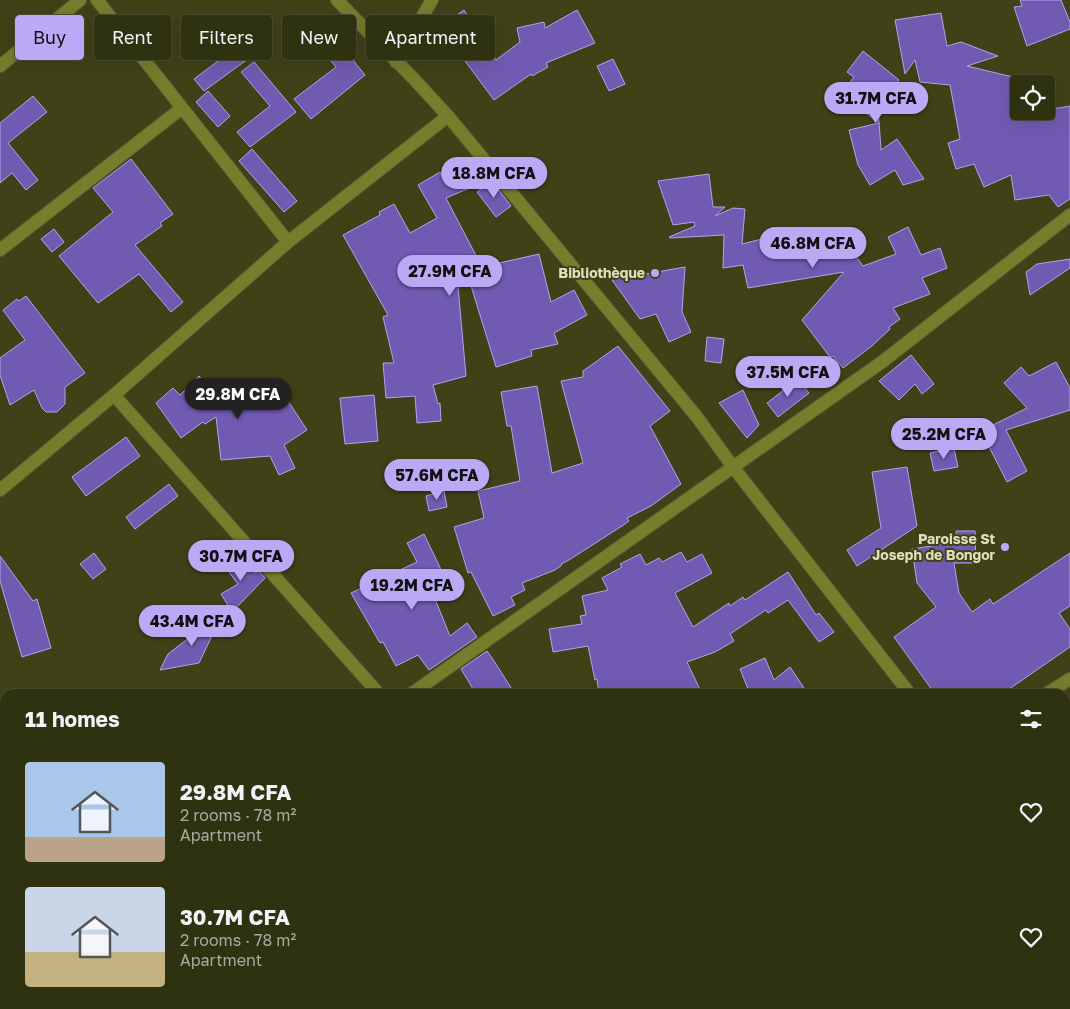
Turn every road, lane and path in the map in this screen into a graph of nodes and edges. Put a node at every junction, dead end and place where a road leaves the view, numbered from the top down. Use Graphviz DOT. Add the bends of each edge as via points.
graph roads {
  1 [pos="80,0"];
  2 [pos="96,0"];
  3 [pos="337,0"];
  4 [pos="432,0"];
  5 [pos="396,62"];
  6 [pos="0,66"];
  7 [pos="182,108"];
  8 [pos="448,116"];
  9 [pos="1070,215"];
  10 [pos="288,242"];
  11 [pos="0,250"];
  12 [pos="114,396"];
  13 [pos="734,467"];
  14 [pos="0,490"];
  15 [pos="1070,679"];
  16 [pos="375,689"];
  17 [pos="418,689"];
  18 [pos="906,689"];
  19 [pos="1054,689"];
  1 -- 6 [label="street"];
  2 -- 7 [label="street"];
  3 -- 5 [label="street"];
  4 -- 5 [label="street"];
  5 -- 8 [label="street"];
  7 -- 10 [label="street"];
  7 -- 11 [label="street"];
  8 -- 10 [label="street"];
  8 -- 13 [label="street" via="697,417"];
  9 -- 13 [label="street" via="882,362"];
  10 -- 12 [label="street"];
  12 -- 14 [label="street"];
  12 -- 16 [label="street"];
  13 -- 17 [label="street"];
  13 -- 18 [label="street"];
  15 -- 19 [label="street"];
}
